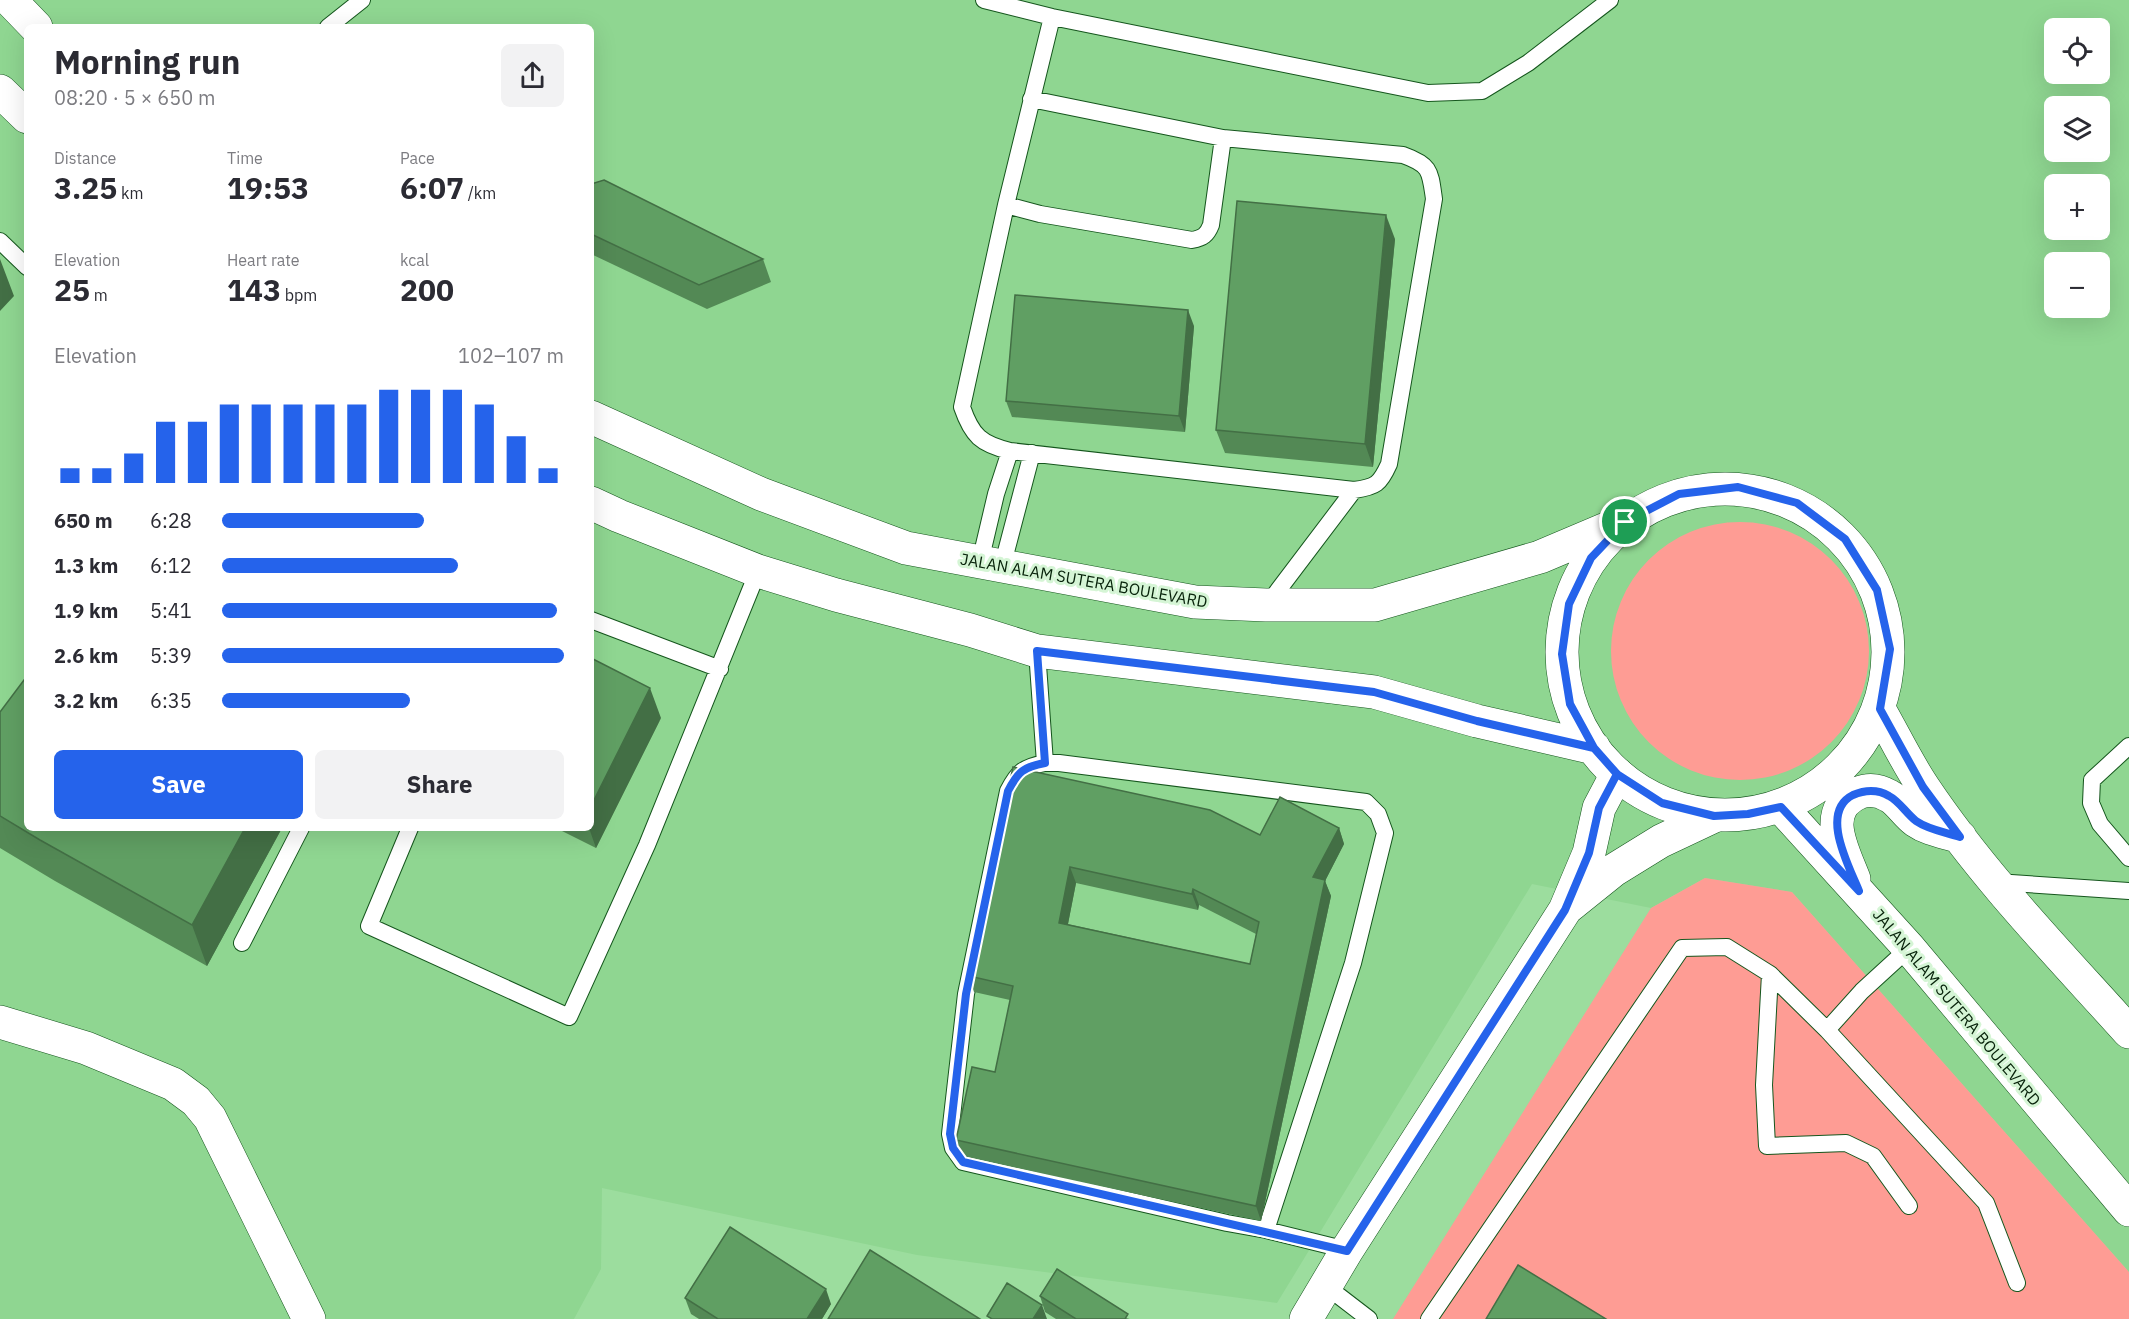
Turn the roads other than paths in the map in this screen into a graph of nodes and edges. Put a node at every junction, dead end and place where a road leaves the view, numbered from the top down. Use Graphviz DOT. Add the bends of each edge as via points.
graph roads {
  1 [pos="10,0"];
  2 [pos="362,0"];
  3 [pos="984,0"];
  4 [pos="1610,0"];
  5 [pos="1052,17"];
  6 [pos="33,24"];
  7 [pos="332,24"];
  8 [pos="0,91"];
  9 [pos="1031,99"];
  10 [pos="24,114"];
  11 [pos="1223,138"];
  12 [pos="1006,205"];
  13 [pos="0,241"];
  14 [pos="24,264"];
  15 [pos="594,418"];
  16 [pos="1010,451"];
  17 [pos="1032,453"];
  18 [pos="1354,490"];
  19 [pos="594,504"];
  20 [pos="1625,522"];
  21 [pos="991,564"];
  22 [pos="758,571"];
  23 [pos="1266,605"];
  24 [pos="594,621"];
  25 [pos="1037,651"];
  26 [pos="720,669"];
  27 [pos="1880,709"];
  28 [pos="2129,746"];
  29 [pos="1594,748"];
  30 [pos="1045,763"];
  31 [pos="1617,774"];
  32 [pos="1781,807"];
  33 [pos="1714,816"];
  34 [pos="299,831"];
  35 [pos="409,831"];
  36 [pos="1960,837"];
  37 [pos="2129,858"];
  38 [pos="1995,882"];
  39 [pos="1859,891"];
  40 [pos="2129,891"];
  41 [pos="1565,910"];
  42 [pos="242,943"];
  43 [pos="1909,948"];
  44 [pos="1770,974"];
  45 [pos="0,1022"];
  46 [pos="1827,1030"];
  47 [pos="2129,1032"];
  48 [pos="1909,1206"];
  49 [pos="2129,1209"];
  50 [pos="1266,1230"];
  51 [pos="1347,1251"];
  52 [pos="2017,1283"];
  53 [pos="1326,1286"];
  54 [pos="309,1319"];
  55 [pos="1306,1319"];
  56 [pos="1369,1319"];
  57 [pos="1429,1319"];
  1 -- 6 [label="main road"];
  2 -- 7 [label="lane"];
  3 -- 5 [label="lane"];
  4 -- 5 [label="lane" via="1528,63 1482,91 1428,93"];
  5 -- 9 [label="lane"];
  8 -- 10 [label="main road"];
  9 -- 11 [label="lane"];
  9 -- 12 [label="lane"];
  11 -- 12 [label="lane" via="1211,225 1203,238 1192,240"];
  11 -- 18 [label="lane" via="1403,155 1421,161 1431,175 1434,199 1389,464 1382,481"];
  12 -- 16 [label="lane" via="962,407 978,439"];
  13 -- 14 [label="lane"];
  15 -- 21 [label="main road, JALAN ALAM SUTERA BOULEVARD" via="761,494 906,548"];
  16 -- 17 [label="lane"];
  16 -- 21 [label="lane" via="996,494"];
  17 -- 18 [label="lane"];
  17 -- 21 [label="lane"];
  18 -- 23 [label="lane"];
  19 -- 22 [label="main road"];
  20 -- 23 [label="main road, JALAN ALAM SUTERA BOULEVARD" via="1540,557 1375,605"];
  20 -- 27 [label="main road" via="1679,494 1738,487 1797,503 1845,539 1877,590 1890,649"];
  20 -- 29 [label="main road" via="1586,567 1569,604 1562,654 1570,704"];
  21 -- 23 [label="main road, JALAN ALAM SUTERA BOULEVARD" via="1196,602"];
  22 -- 25 [label="main road"];
  22 -- 26 [label="lane"];
  24 -- 26 [label="lane"];
  25 -- 29 [label="main road" via="1374,692"];
  25 -- 30 [label="lane"];
  26 -- 35 [label="lane" via="648,845 569,1017 369,926"];
  27 -- 32 [label="main road" via="1841,769"];
  27 -- 36 [label="main road" via="1923,787"];
  28 -- 37 [label="lane" via="2092,780 2091,803 2100,824"];
  29 -- 31 [label="main road"];
  30 -- 50 [label="lane" via="1029,766 1017,774 1008,791 966,994 950,1134 953,1148 963,1162"];
  30 -- 50 [label="lane" via="1366,802 1378,814 1385,833 1353,963"];
  31 -- 33 [label="main road" via="1662,803"];
  31 -- 41 [label="main road" via="1599,808 1589,853"];
  32 -- 33 [label="main road"];
  32 -- 39 [label="main road, JALAN ALAM SUTERA BOULEVARD"];
  33 -- 41 [label="main road" via="1614,870"];
  34 -- 42 [label="lane"];
  36 -- 38 [label="main road"];
  36 -- 39 [label="main road" via="1928,828 1890,796 1875,790 1847,799 1838,810 1836,823"];
  38 -- 40 [label="lane"];
  38 -- 47 [label="main road"];
  39 -- 43 [label="main road, JALAN ALAM SUTERA BOULEVARD"];
  41 -- 51 [label="main road"];
  43 -- 46 [label="lane"];
  43 -- 49 [label="main road, JALAN ALAM SUTERA BOULEVARD"];
  44 -- 46 [label="lane"];
  44 -- 48 [label="lane" via="1764,1085 1767,1146 1846,1143 1873,1156"];
  44 -- 57 [label="lane" via="1727,947 1682,948"];
  45 -- 54 [label="main road" via="86,1048 173,1084 196,1101 210,1118"];
  46 -- 52 [label="lane" via="1986,1203"];
  50 -- 51 [label="lane"];
  51 -- 53 [label="main road"];
  53 -- 55 [label="main road"];
  53 -- 56 [label="lane"];
}
